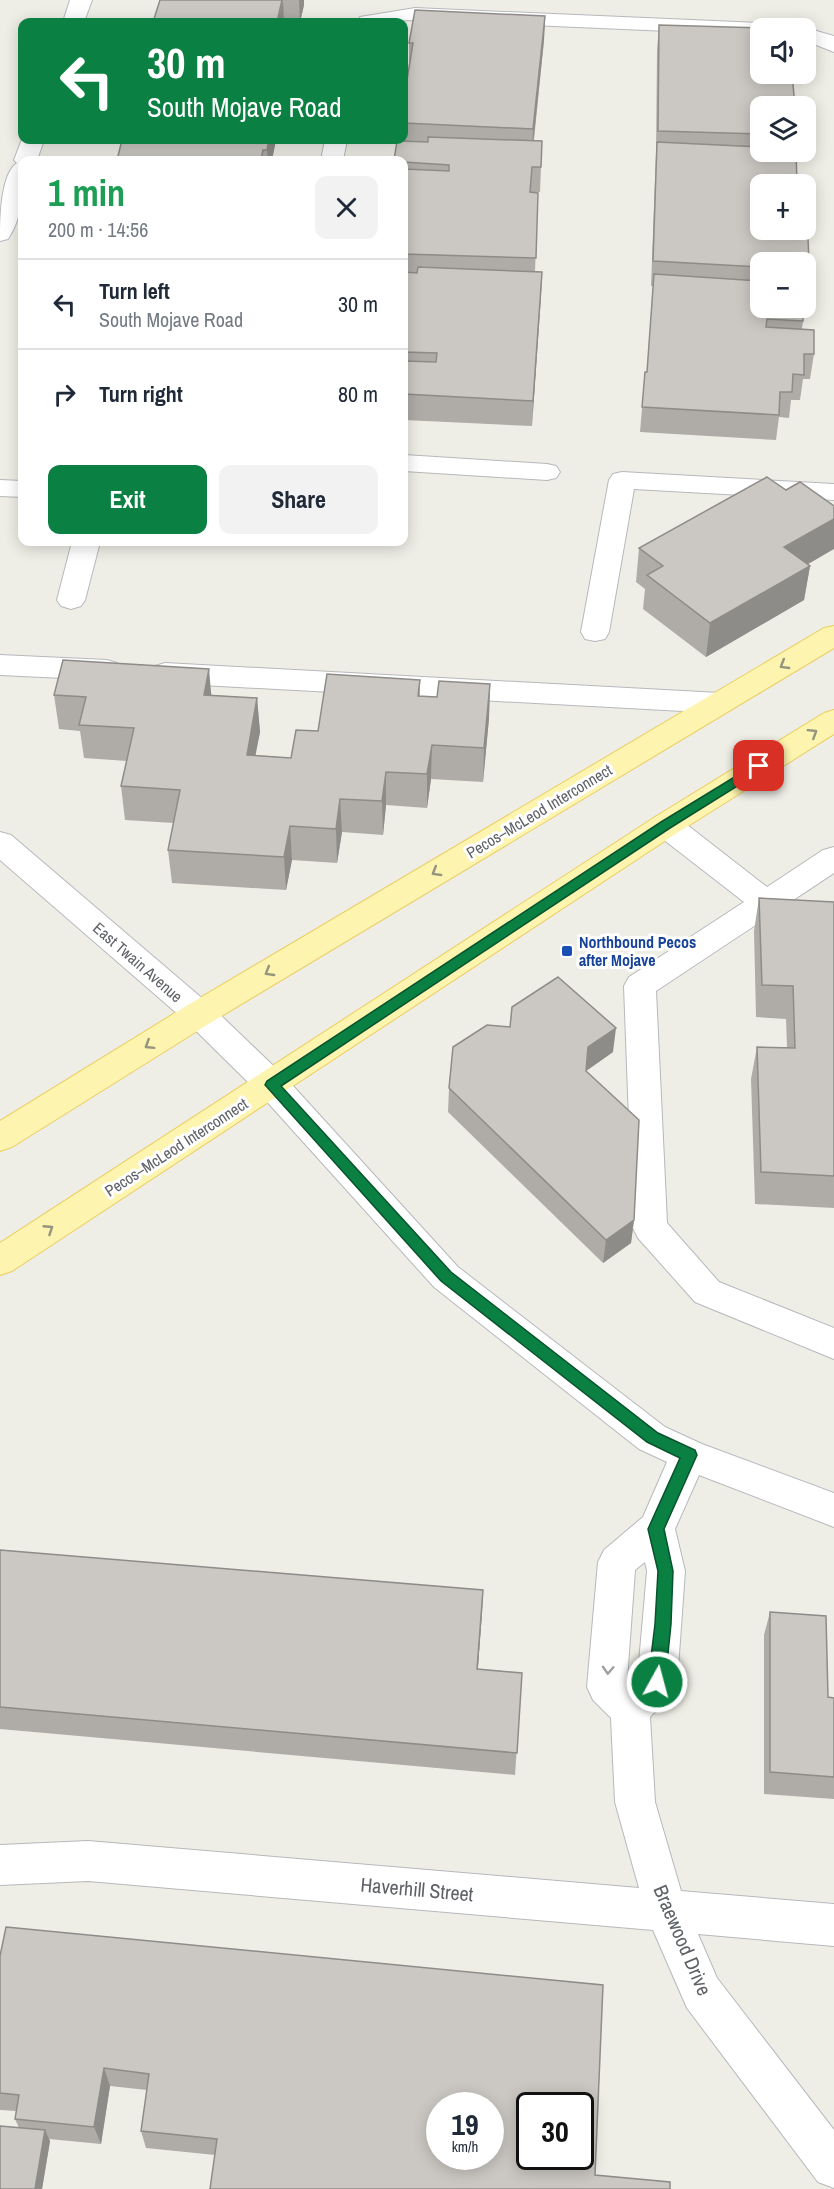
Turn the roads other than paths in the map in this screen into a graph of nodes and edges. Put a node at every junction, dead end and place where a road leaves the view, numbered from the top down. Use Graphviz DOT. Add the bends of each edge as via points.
graph roads {
  1 [pos="81,0"];
  2 [pos="599,0"];
  3 [pos="75,18"];
  4 [pos="392,18"];
  5 [pos="597,23"];
  6 [pos="750,29"];
  7 [pos="816,38"];
  8 [pos="834,45"];
  9 [pos="18,181"];
  10 [pos="0,234"];
  11 [pos="408,463"];
  12 [pos="547,472"];
  13 [pos="0,488"];
  14 [pos="18,489"];
  15 [pos="834,492"];
  16 [pos="85,546"];
  17 [pos="71,600"];
  18 [pos="595,632"];
  19 [pos="834,635"];
  20 [pos="0,665"];
  21 [pos="720,703"];
  22 [pos="834,720"];
  23 [pos="666,825"];
  24 [pos="0,843"];
  25 [pos="834,858"];
  26 [pos="766,903"];
  27 [pos="199,1014"];
  28 [pos="272,1085"];
  29 [pos="0,1138"];
  30 [pos="0,1261"];
  31 [pos="834,1344"];
  32 [pos="689,1455"];
  33 [pos="834,1510"];
  34 [pos="656,1529"];
  35 [pos="630,1711"];
  36 [pos="0,1865"];
  37 [pos="666,1911"];
  38 [pos="834,1925"];
  39 [pos="834,2166"];
  1 -- 3 [label="street"];
  2 -- 5 [label="street"];
  4 -- 5 [label="street" via="415,14"];
  5 -- 6 [label="street"];
  7 -- 8 [label="street"];
  9 -- 10 [label="street"];
  11 -- 12 [label="street"];
  13 -- 14 [label="street"];
  15 -- 18 [label="street" via="622,480"];
  16 -- 17 [label="street"];
  19 -- 21 [label="main road, Pecos–McLeod Interconnect, one-way"];
  20 -- 21 [label="street"];
  21 -- 27 [label="main road, Pecos–McLeod Interconnect, one-way"];
  23 -- 22 [label="main road, Pecos–McLeod Interconnect, one-way"];
  23 -- 26 [label="street"];
  23 -- 28 [label="main road, Pecos–McLeod Interconnect"];
  24 -- 27 [label="street, East Twain Avenue"];
  25 -- 26 [label="street"];
  26 -- 31 [label="street" via="640,986 650,1228 707,1292"];
  27 -- 28 [label="street, East Twain Avenue"];
  27 -- 29 [label="main road, Pecos–McLeod Interconnect, one-way"];
  30 -- 28 [label="main road, Pecos–McLeod Interconnect, one-way"];
  28 -- 32 [label="street, East Twain Avenue" via="446,1277 652,1438"];
  32 -- 33 [label="street, East Twain Avenue"];
  32 -- 34 [label="street"];
  34 -- 35 [label="street" via="666,1571 657,1682"];
  34 -- 35 [label="street, one-way" via="617,1562 607,1687"];
  35 -- 37 [label="street, Braewood Drive" via="635,1802"];
  36 -- 37 [label="street, Haverhill Street" via="88,1861"];
  37 -- 38 [label="street, Haverhill Street"];
  37 -- 39 [label="street, Braewood Drive" via="702,1993"];
}
